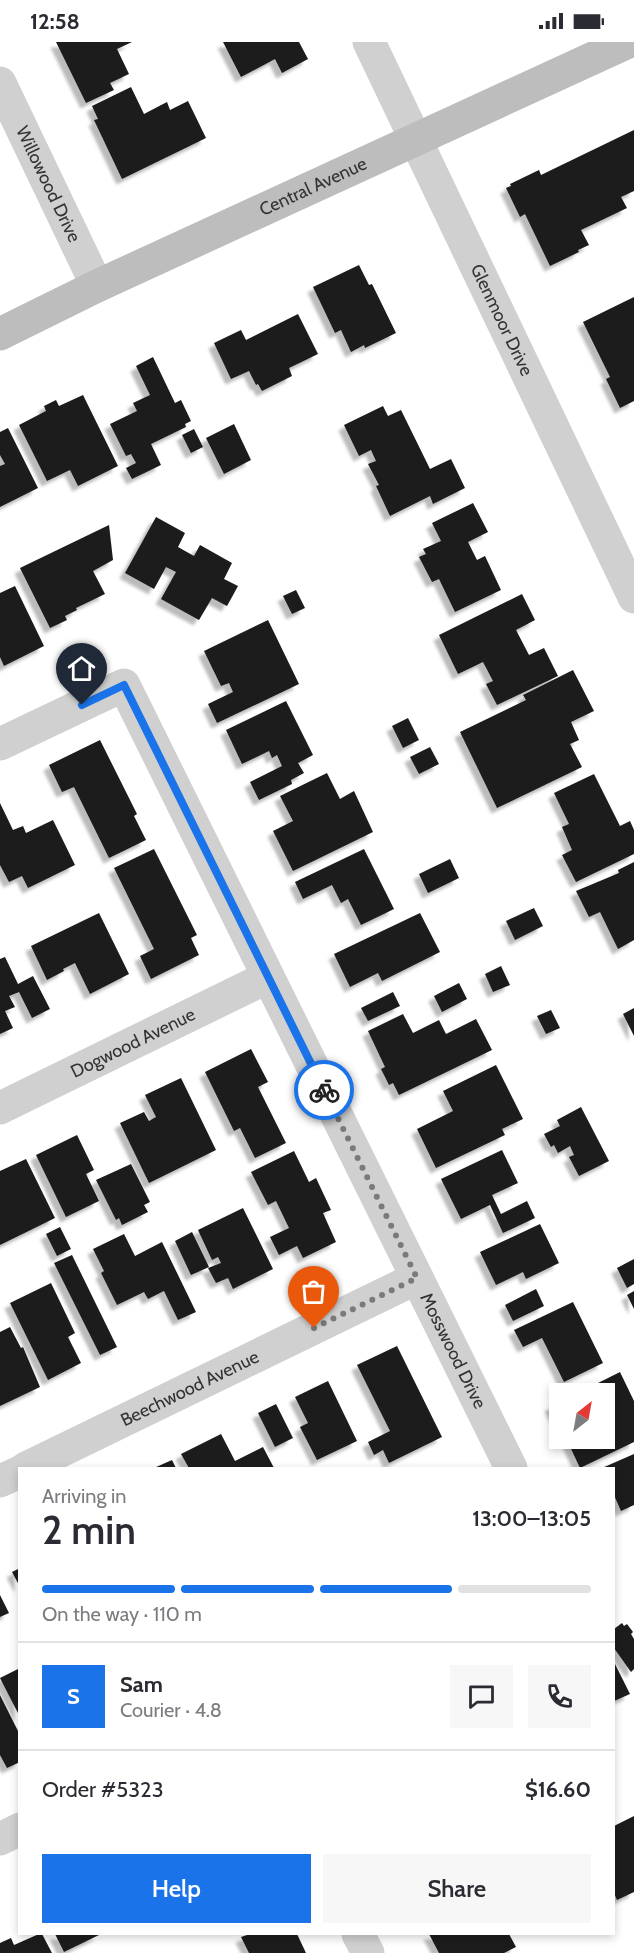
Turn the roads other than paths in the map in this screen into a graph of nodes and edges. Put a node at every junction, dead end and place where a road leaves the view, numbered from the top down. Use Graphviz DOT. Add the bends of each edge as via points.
graph roads {
  1 [pos="369,42"];
  2 [pos="628,42"];
  3 [pos="0,83"];
  4 [pos="414,140"];
  5 [pos="97,286"];
  6 [pos="0,334"];
  7 [pos="634,597"];
  8 [pos="0,744"];
  9 [pos="268,977"];
  10 [pos="0,1108"];
  11 [pos="417,1278"];
  12 [pos="28,1467"];
  13 [pos="511,1467"];
  14 [pos="18,1473"];
  15 [pos="0,1481"];
  16 [pos="18,1830"];
  17 [pos="0,1839"];
  18 [pos="359,1935"];
  19 [pos="368,1953"];
  1 -- 4 [label="street, Glenmoor Drive"];
  2 -- 4 [label="main road, Central Avenue"];
  3 -- 5 [label="street, Willowood Drive"];
  4 -- 5 [label="main road, Central Avenue"];
  4 -- 7 [label="street, Glenmoor Drive"];
  5 -- 6 [label="main road, Central Avenue"];
  8 -- 9 [label="street, Mosswood Drive" via="124,685"];
  9 -- 10 [label="street, Dogwood Avenue"];
  9 -- 11 [label="street, Mosswood Drive"];
  11 -- 12 [label="street, Beechwood Avenue"];
  11 -- 13 [label="street, Mosswood Drive"];
  14 -- 15 [label="street"];
  16 -- 17 [label="street"];
  18 -- 19 [label="street"];
}
